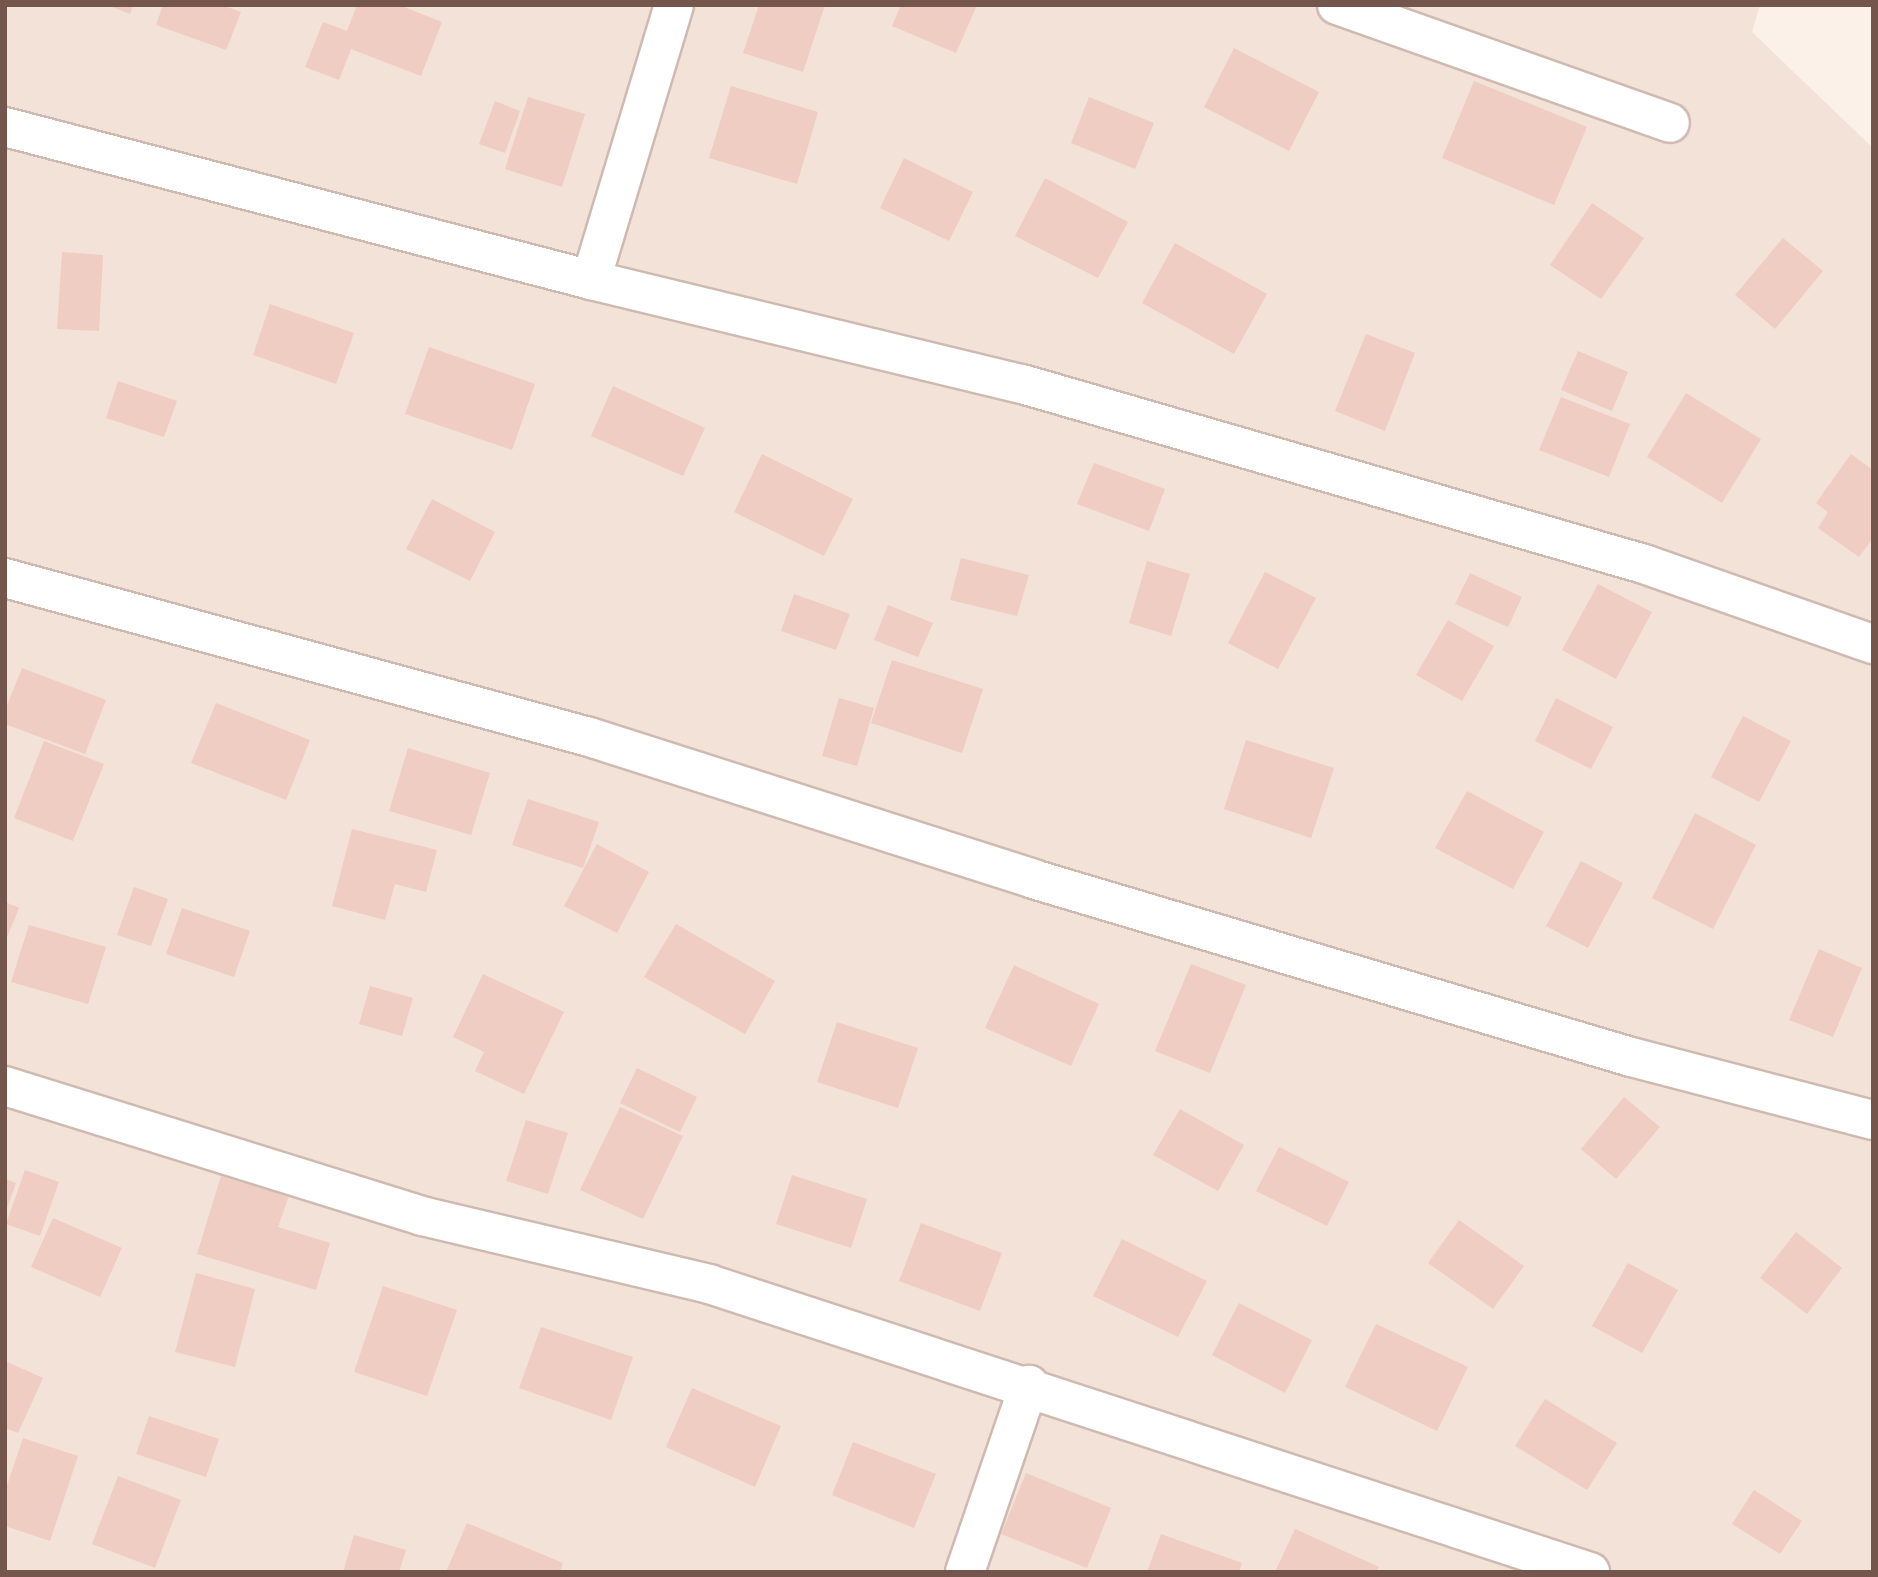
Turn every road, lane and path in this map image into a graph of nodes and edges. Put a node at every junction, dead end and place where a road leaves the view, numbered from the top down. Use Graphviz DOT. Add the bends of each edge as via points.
graph roads {
  1 [pos="674,5"];
  2 [pos="1336,5"];
  3 [pos="1670,123"];
  4 [pos="5,127"];
  5 [pos="591,280"];
  6 [pos="5,578"];
  7 [pos="1873,643"];
  8 [pos="5,1086"];
  9 [pos="1873,1120"];
  10 [pos="1029,1385"];
  11 [pos="965,1572"];
  12 [pos="1590,1572"];
  1 -- 5 [label="street"];
  2 -- 3 [label="street"];
  4 -- 5 [label="street"];
  5 -- 7 [label="street" via="1022,384 1644,564"];
  6 -- 9 [label="street" via="589,737 1073,891 1631,1057"];
  8 -- 10 [label="street" via="422,1216 709,1284"];
  10 -- 11 [label="street"];
  10 -- 12 [label="street"];
}
